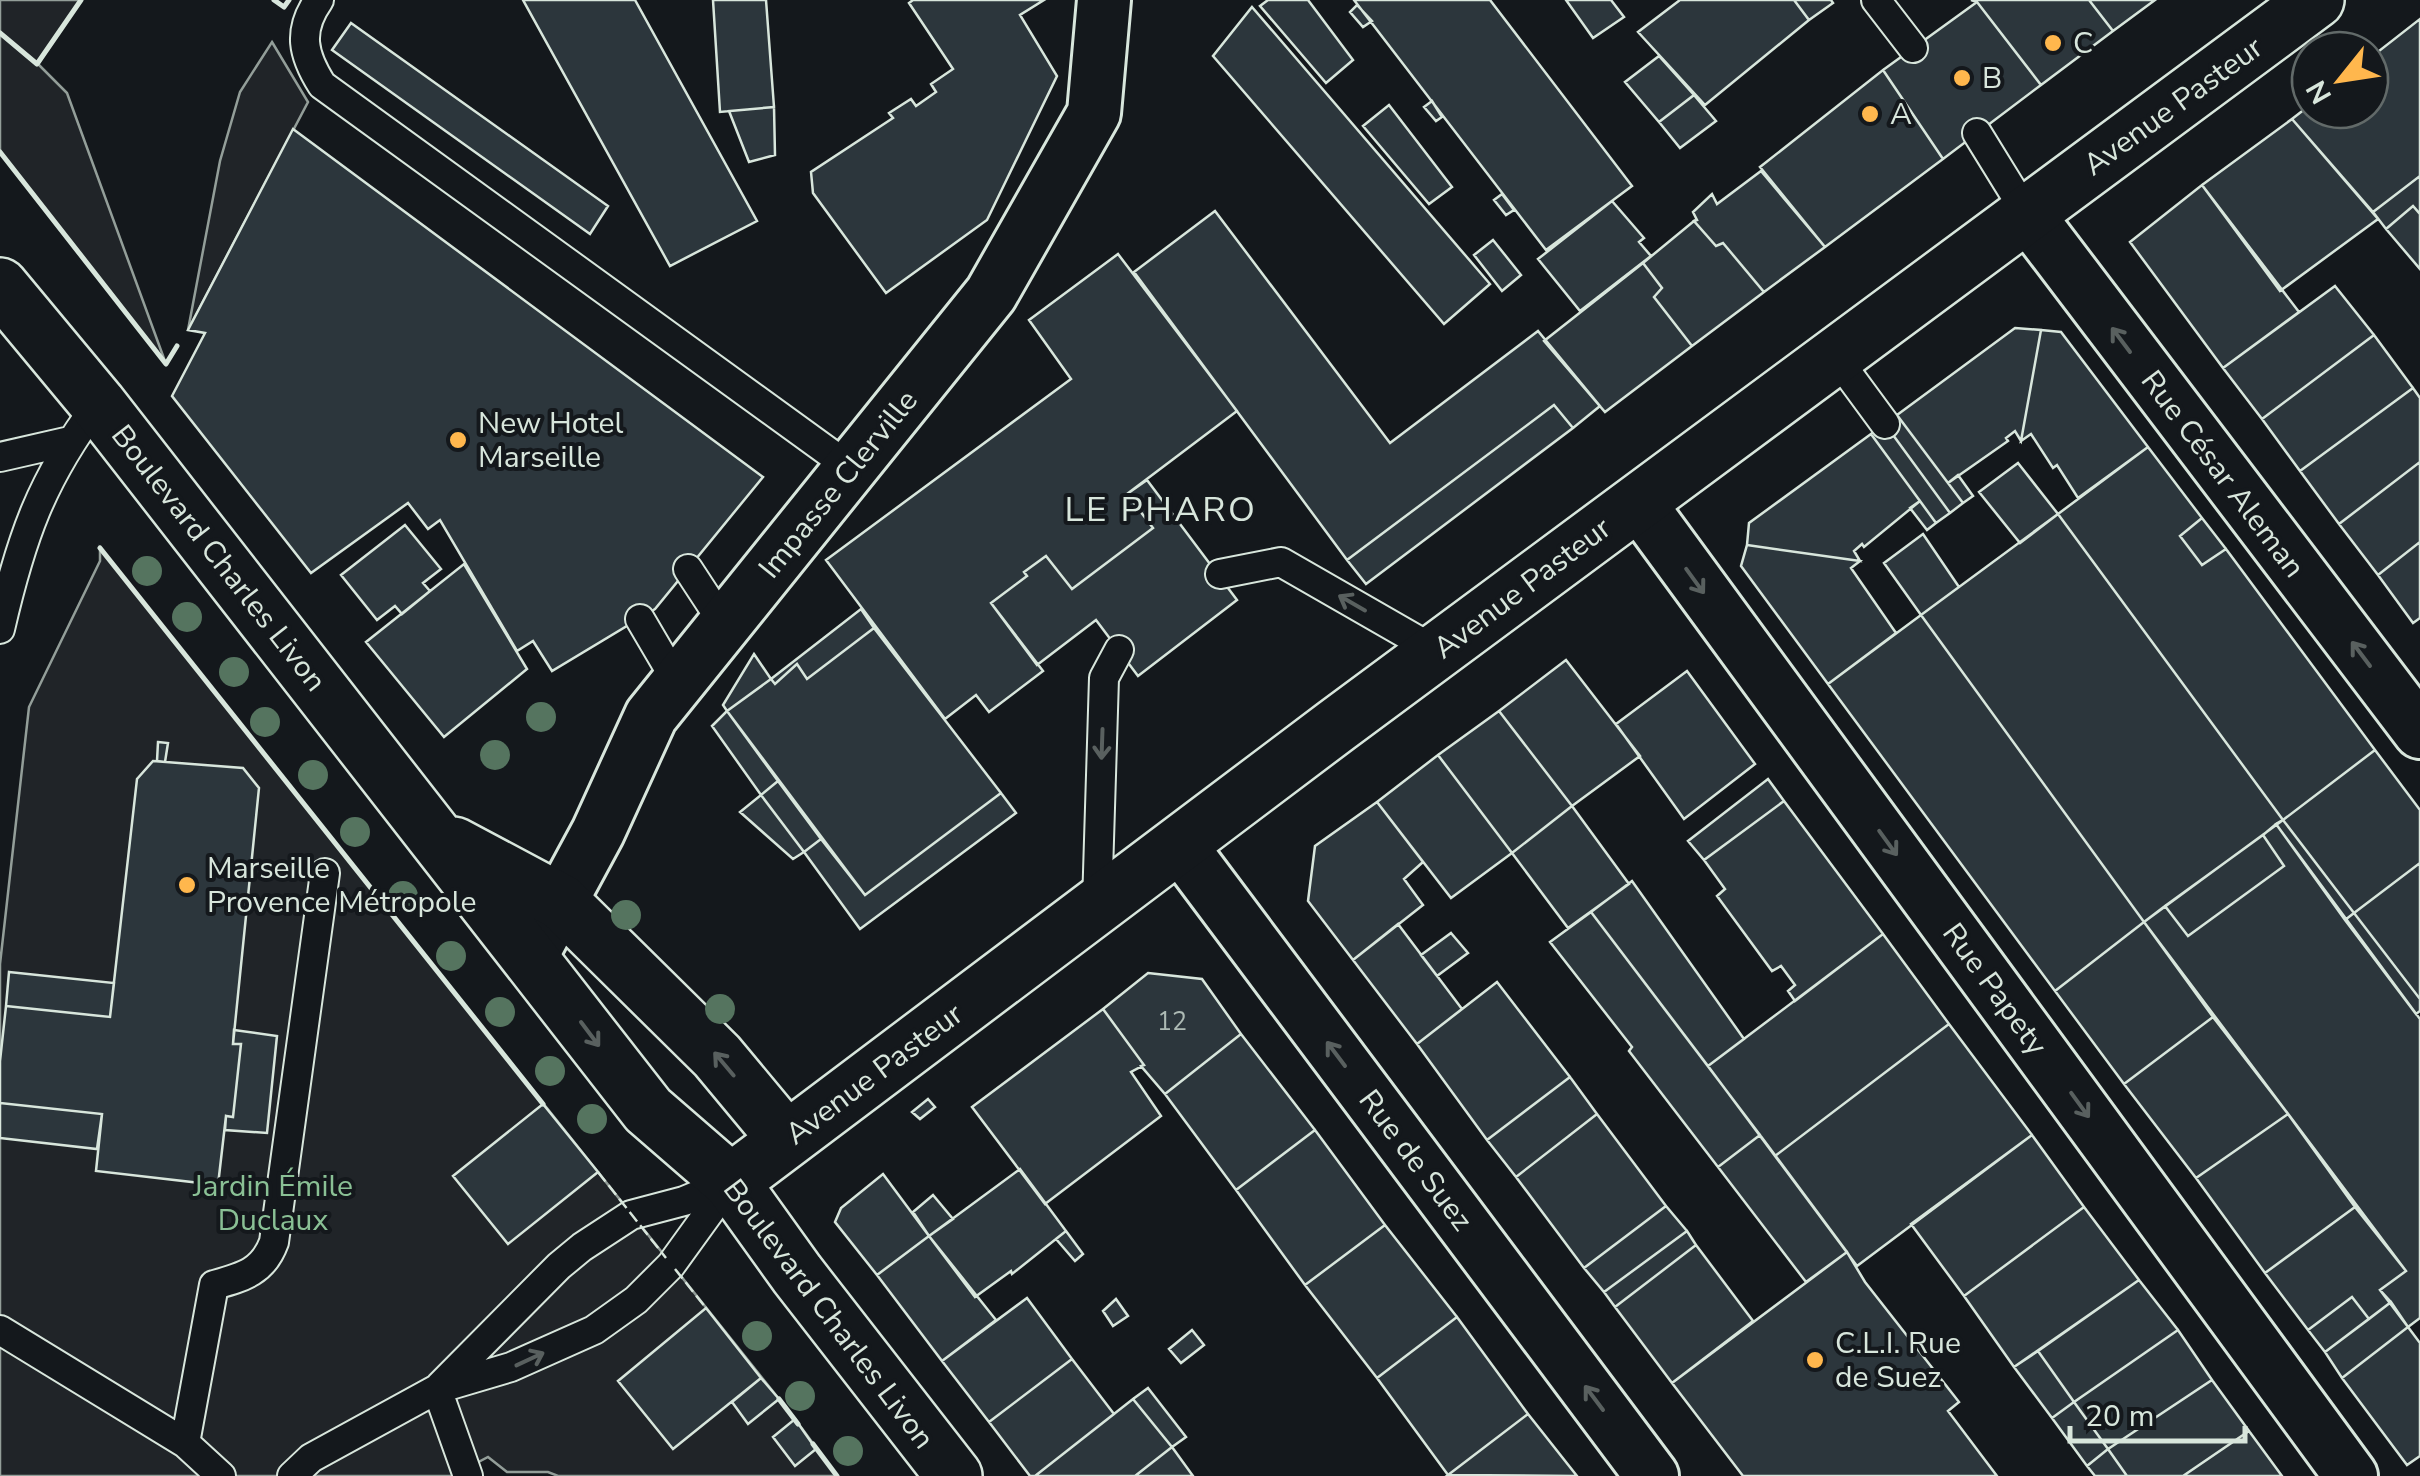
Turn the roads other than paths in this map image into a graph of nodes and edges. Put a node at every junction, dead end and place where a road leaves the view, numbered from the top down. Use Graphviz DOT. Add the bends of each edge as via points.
graph roads {
  1 [pos="319,0"];
  2 [pos="1104,0"];
  3 [pos="1876,0"];
  4 [pos="2316,0"];
  5 [pos="1913,48"];
  6 [pos="1977,133"];
  7 [pos="2027,214"];
  8 [pos="0,286"];
  9 [pos="1835,356"];
  10 [pos="84,422"];
  11 [pos="1885,424"];
  12 [pos="0,457"];
  13 [pos="852,469"];
  14 [pos="1638,502"];
  15 [pos="688,569"];
  16 [pos="1220,574"];
  17 [pos="640,619"];
  18 [pos="724,624"];
  19 [pos="0,629"];
  20 [pos="1119,650"];
  21 [pos="1436,651"];
  22 [pos="677,682"];
  23 [pos="2420,732"];
  24 [pos="434,834"];
  25 [pos="1179,844"];
  26 [pos="325,873"];
  27 [pos="560,902"];
  28 [pos="1098,905"];
  29 [pos="531,956"];
  30 [pos="786,1139"];
  31 [pos="731,1182"];
  32 [pos="0,1330"];
  33 [pos="437,1389"];
  34 [pos="185,1442"];
  35 [pos="222,1476"];
  36 [pos="292,1476"];
  37 [pos="468,1476"];
  38 [pos="954,1476"];
  39 [pos="1652,1476"];
  40 [pos="2351,1476"];
  1 -- 13 [label="lane" via="308,16 305,58 322,85"];
  2 -- 13 [label="street, Impasse Clerville" via="1094,113 990,294"];
  3 -- 5 [label="lane"];
  4 -- 7 [label="main road, Avenue Pasteur"];
  6 -- 7 [label="lane"];
  7 -- 9 [label="main road, Avenue Pasteur"];
  23 -- 7 [label="street, Rue César Aleman, one-way"];
  8 -- 10 [label="main road, Boulevard Charles Livon"];
  9 -- 11 [label="lane"];
  9 -- 14 [label="main road, Avenue Pasteur"];
  10 -- 12 [label="lane"];
  10 -- 19 [label="lane" via="38,499"];
  10 -- 24 [label="main road, Boulevard Charles Livon"];
  13 -- 18 [label="street, Impasse Clerville"];
  14 -- 21 [label="main road, Avenue Pasteur"];
  14 -- 40 [label="street, Rue Papety, one-way"];
  15 -- 18 [label="lane"];
  21 -- 16 [label="lane, one-way" via="1281,562"];
  17 -- 22 [label="lane"];
  18 -- 22 [label="street, Impasse Clerville"];
  20 -- 28 [label="lane, one-way" via="1104,678"];
  21 -- 25 [label="main road, Avenue Pasteur"];
  22 -- 27 [label="street, Impasse Clerville" via="651,716"];
  24 -- 27 [label="main road, Boulevard Charles Livon"];
  24 -- 29 [label="main road, Boulevard Charles Livon"];
  25 -- 28 [label="main road, Avenue Pasteur"];
  39 -- 25 [label="street, Rue de Suez, one-way"];
  26 -- 34 [label="lane" via="274,1242 268,1259 244,1277 214,1285"];
  27 -- 29 [label="street, Impasse Clerville"];
  30 -- 27 [label="main road, Boulevard Charles Livon, one-way" via="717,1056"];
  28 -- 30 [label="main road, Avenue Pasteur"];
  29 -- 31 [label="main road, Boulevard Charles Livon, one-way" via="648,1110"];
  30 -- 31 [label="main road, Avenue Pasteur"];
  31 -- 33 [label="lane" via="631,1215 559,1266"];
  33 -- 31 [label="lane, one-way" via="512,1368 594,1330 671,1264"];
  31 -- 38 [label="main road, Boulevard Charles Livon"];
  32 -- 34 [label="lane"];
  33 -- 36 [label="lane" via="311,1458"];
  33 -- 37 [label="lane"];
  34 -- 35 [label="lane"];
}
